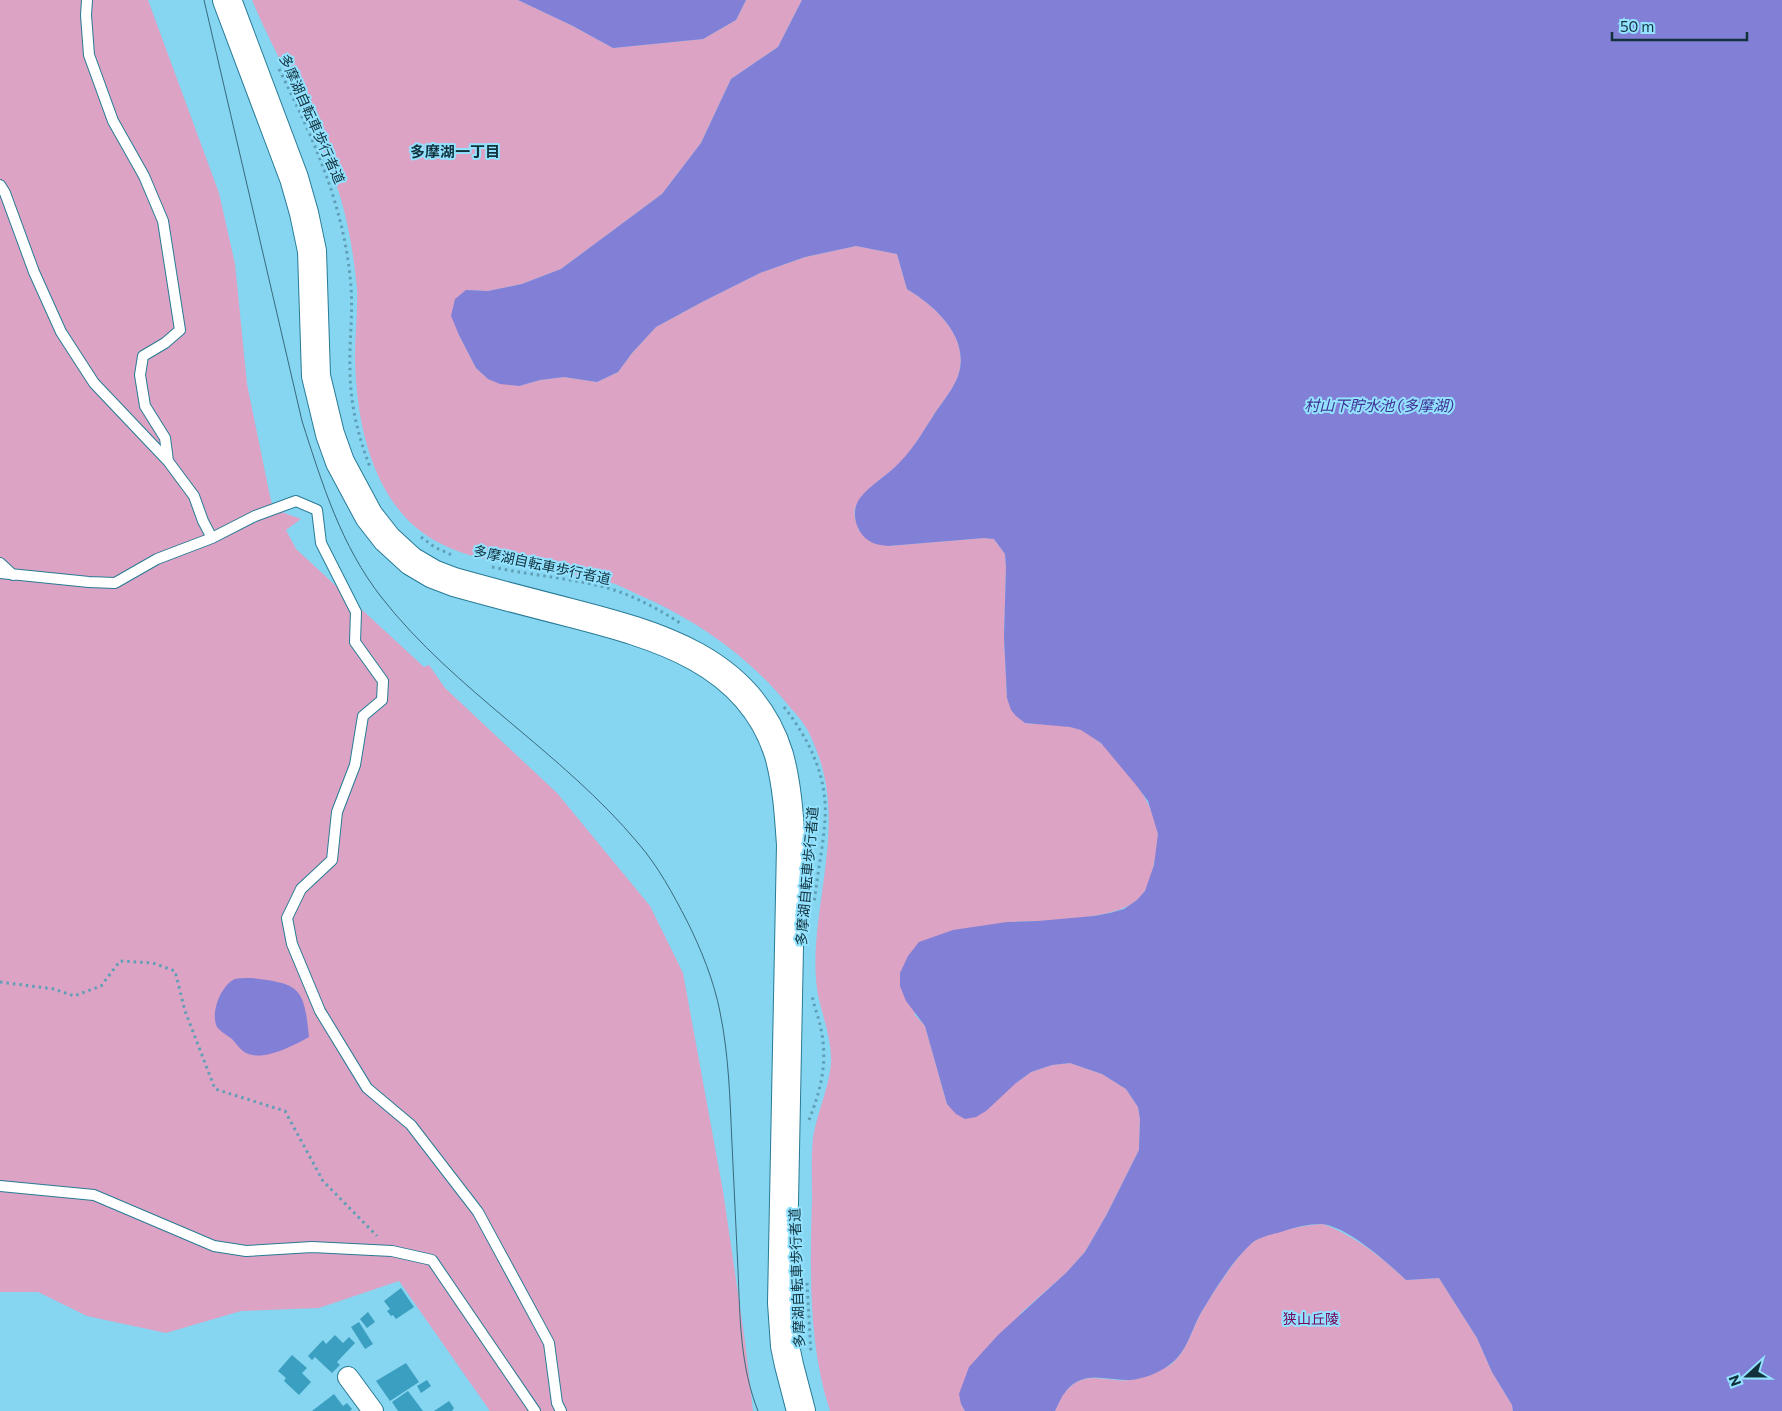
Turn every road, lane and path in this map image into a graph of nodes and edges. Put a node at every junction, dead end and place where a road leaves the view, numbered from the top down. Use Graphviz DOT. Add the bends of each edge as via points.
graph roads {
  1 [pos="87,0"];
  2 [pos="227,0"];
  3 [pos="278,68"];
  4 [pos="0,185"];
  5 [pos="168,462"];
  6 [pos="372,471"];
  7 [pos="418,536"];
  8 [pos="212,538"];
  9 [pos="455,557"];
  10 [pos="0,563"];
  11 [pos="485,566"];
  12 [pos="0,573"];
  13 [pos="13,575"];
  14 [pos="684,625"];
  15 [pos="783,705"];
  16 [pos="813,912"];
  17 [pos="0,982"];
  18 [pos="812,992"];
  19 [pos="807,1124"];
  20 [pos="0,1186"];
  21 [pos="392,1251"];
  22 [pos="806,1278"];
  23 [pos="812,1363"];
  24 [pos="348,1377"];
  25 [pos="372,1411"];
  26 [pos="534,1411"];
  27 [pos="561,1411"];
  28 [pos="801,1411"];
  1 -- 5 [label="lane" via="89,55 112,121 144,176 163,220 180,330 143,356 140,374 145,406 165,438"];
  2 -- 28 [label="street" via="304,213 312,250 316,376 330,434 340,462 377,528 411,561 433,574 629,628 703,660 723,673 749,700 778,754 787,795 791,845 782,1304 788,1365"];
  3 -- 6 [label="path, 多摩湖自転車歩行者道" via="330,181 341,221 351,288 353,406"];
  4 -- 5 [label="lane" via="61,332 94,383"];
  5 -- 8 [label="lane" via="194,496"];
  7 -- 9 [label="path, 多摩湖自転車歩行者道"];
  8 -- 13 [label="lane" via="157,559 115,583"];
  8 -- 27 [label="lane" via="255,516 296,501 316,510 321,543 356,612 355,642 383,681 382,700 363,716 355,765 338,812 332,860 301,888 287,918 292,944 320,1011 367,1088 411,1125 478,1212 549,1343 557,1403"];
  10 -- 13 [label="lane"];
  11 -- 14 [label="path, 多摩湖自転車歩行者道" via="593,584 661,610"];
  12 -- 13 [label="lane"];
  15 -- 16 [label="path, 多摩湖自転車歩行者道" via="810,746 824,797 825,818"];
  17 -- 21 [label="path" via="54,989 74,996 101,986 120,961 153,963 175,971 185,1011 215,1089 285,1111 323,1181"];
  18 -- 19 [label="path" via="821,1029 824,1063 822,1083"];
  20 -- 21 [label="lane" via="94,1195 214,1246 246,1251 312,1247"];
  21 -- 26 [label="lane" via="432,1260"];
  22 -- 23 [label="path, 多摩湖自転車歩行者道"];
  24 -- 25 [label="street"];
}
